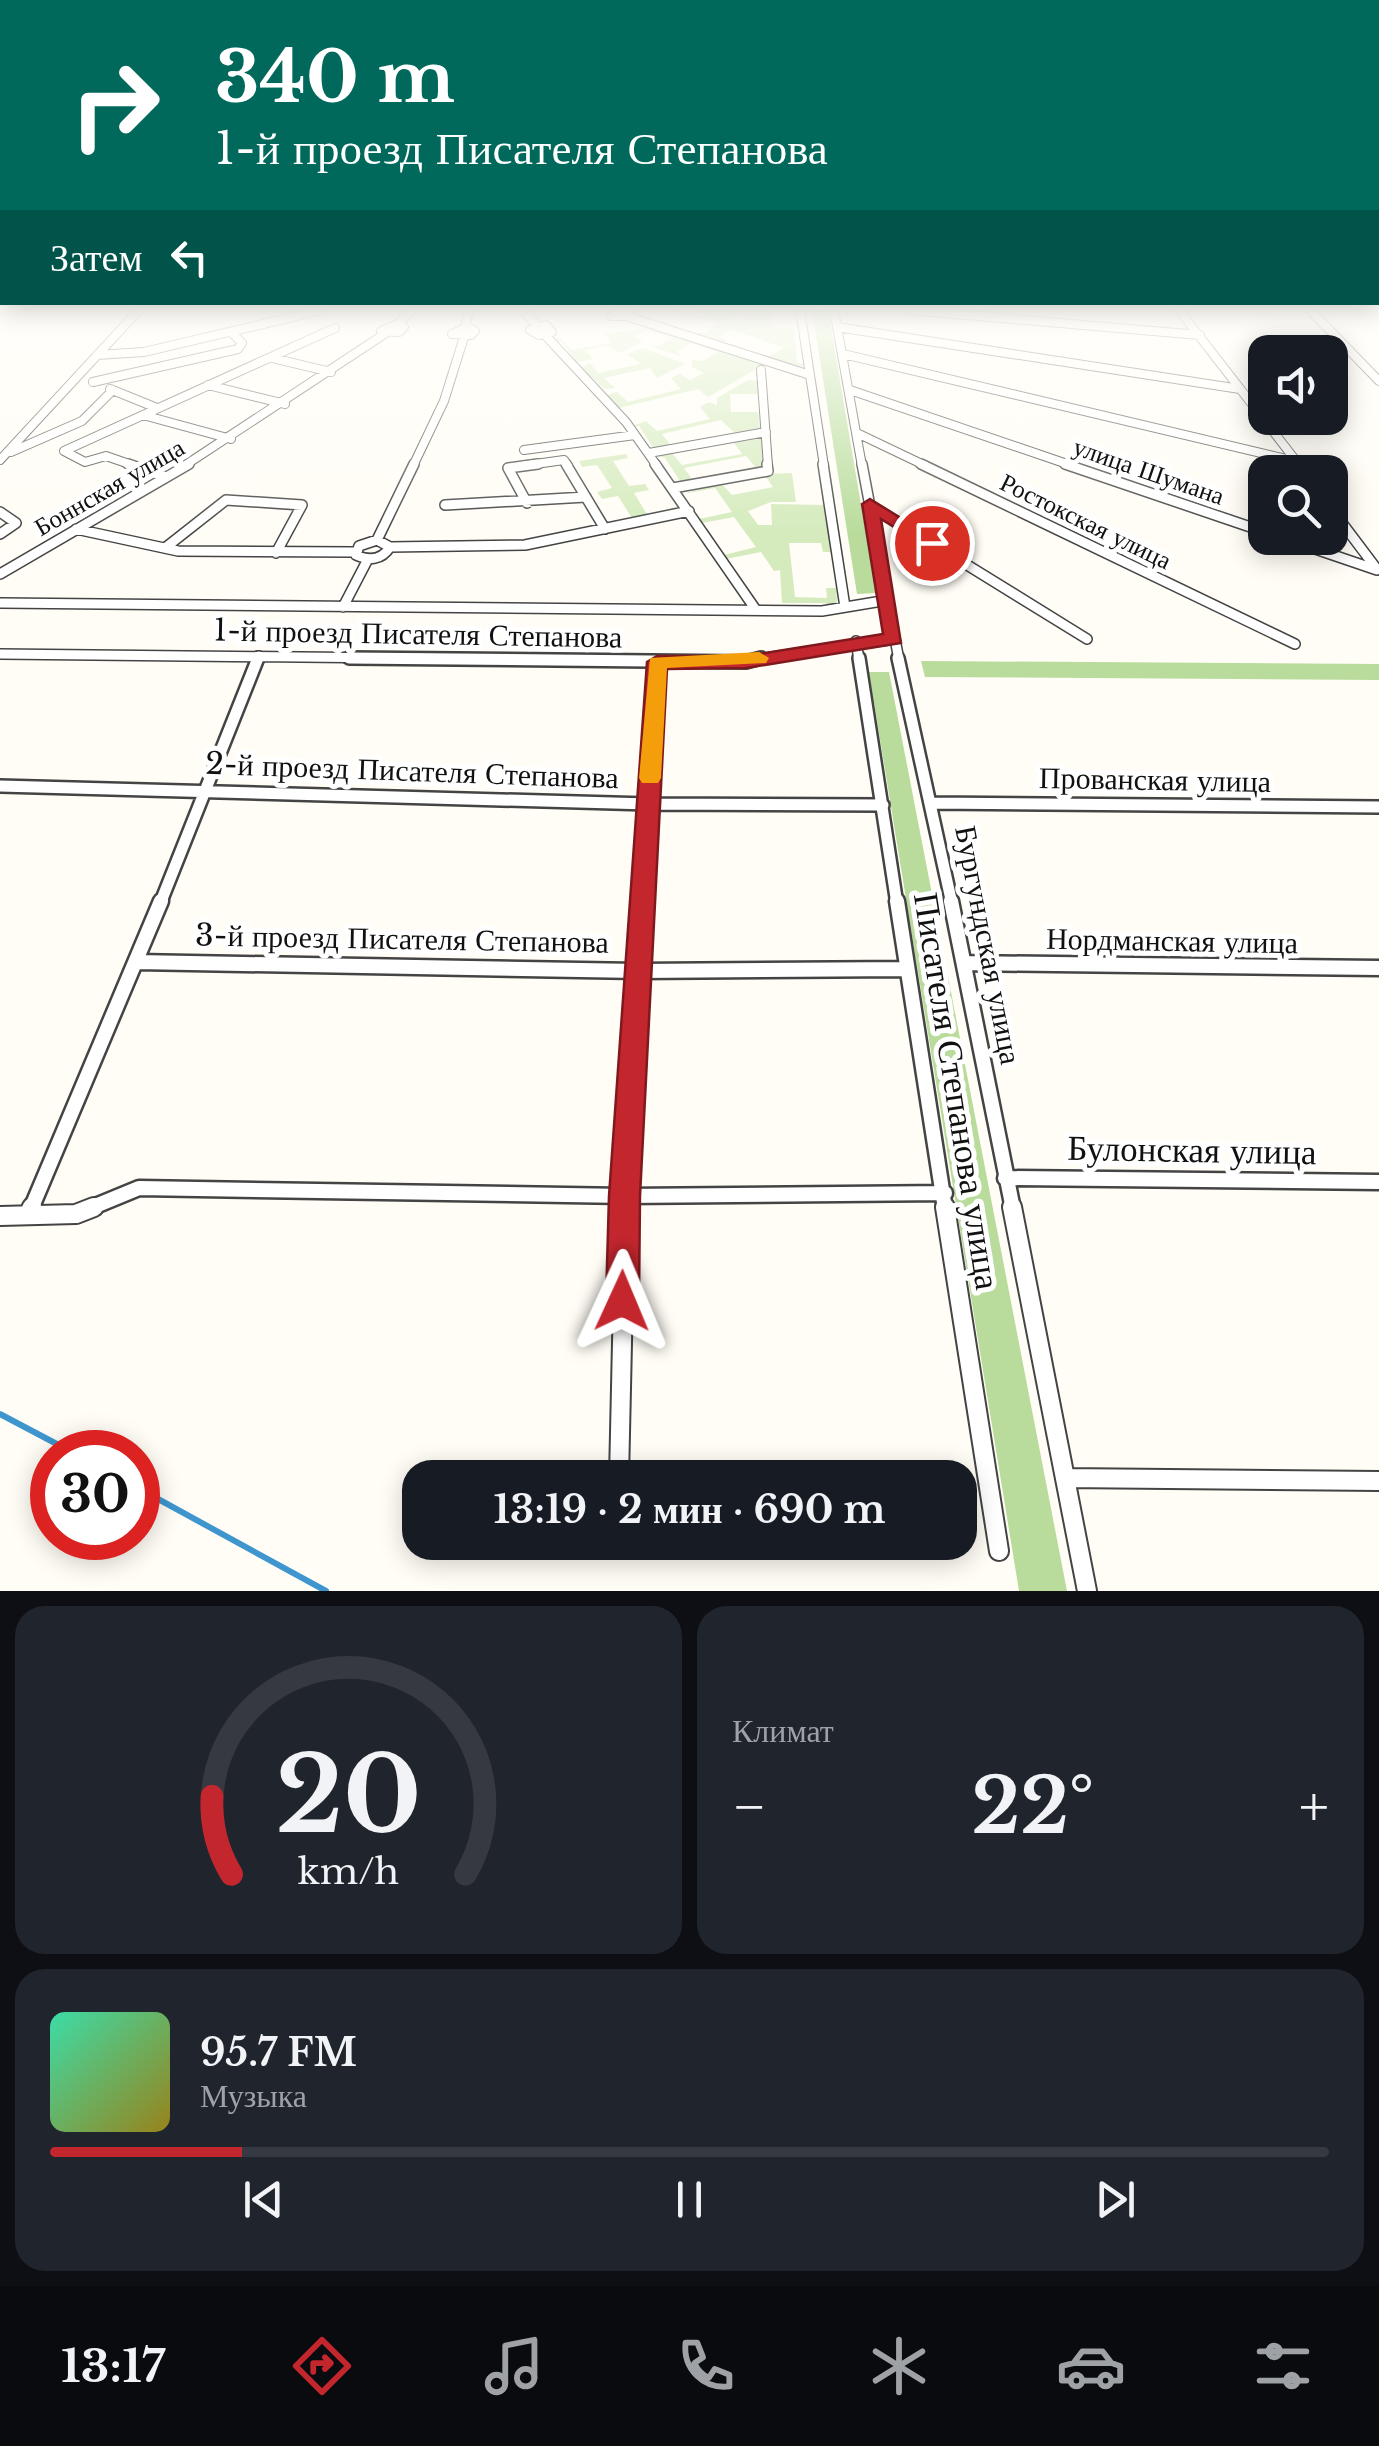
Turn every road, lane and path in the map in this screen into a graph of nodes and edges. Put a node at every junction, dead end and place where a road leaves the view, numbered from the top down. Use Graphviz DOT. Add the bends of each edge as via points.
graph roads {
  1 [pos="70,384"];
  2 [pos="99,384"];
  3 [pos="313,384"];
  4 [pos="449,384"];
  5 [pos="589,384"];
  6 [pos="762,384"];
  7 [pos="811,384"];
  8 [pos="849,384"];
  9 [pos="970,384"];
  10 [pos="1210,384"];
  11 [pos="1236,384"];
  12 [pos="208,385"];
  13 [pos="1240,389"];
  14 [pos="113,390"];
  15 [pos="850,390"];
  16 [pos="284,404"];
  17 [pos="157,408"];
  18 [pos="143,415"];
  19 [pos="766,432"];
  20 [pos="858,434"];
  21 [pos="635,435"];
  22 [pos="230,439"];
  23 [pos="524,450"];
  24 [pos="649,454"];
  25 [pos="1267,455"];
  26 [pos="1291,455"];
  27 [pos="2,457"];
  28 [pos="166,477"];
  29 [pos="673,488"];
  30 [pos="586,496"];
  31 [pos="527,502"];
  32 [pos="870,504"];
  33 [pos="445,505"];
  34 [pos="0,512"];
  35 [pos="689,512"];
  36 [pos="1248,526"];
  37 [pos="605,528"];
  38 [pos="76,530"];
  39 [pos="1348,531"];
  40 [pos="0,534"];
  41 [pos="377,540"];
  42 [pos="165,548"];
  43 [pos="390,548"];
  44 [pos="356,552"];
  45 [pos="276,553"];
  46 [pos="1331,555"];
  47 [pos="368,559"];
  48 [pos="1378,571"];
  49 [pos="0,574"];
  50 [pos="888,600"];
  51 [pos="0,603"];
  52 [pos="344,607"];
  53 [pos="845,607"];
  54 [pos="756,610"];
  55 [pos="894,639"];
  56 [pos="1086,639"];
  57 [pos="856,641"];
  58 [pos="1295,644"];
  59 [pos="0,654"];
  60 [pos="259,656"];
  61 [pos="657,662"];
  62 [pos="0,786"];
  63 [pos="203,790"];
  64 [pos="931,802"];
  65 [pos="648,804"];
  66 [pos="883,805"];
  67 [pos="1379,807"];
  68 [pos="138,962"];
  69 [pos="964,963"];
  70 [pos="1379,968"];
  71 [pos="905,969"];
  72 [pos="638,971"];
  73 [pos="1005,1178"];
  74 [pos="1379,1182"];
  75 [pos="945,1193"];
  76 [pos="624,1196"];
  77 [pos="28,1215"];
  78 [pos="0,1216"];
  79 [pos="619,1460"];
  80 [pos="1065,1478"];
  81 [pos="1379,1482"];
  82 [pos="999,1551"];
  83 [pos="1088,1591"];
  1 -- 27 [label="street"];
  2 -- 14 [label="street"];
  3 -- 16 [label="street, Боннская улица"];
  4 -- 41 [label="street"];
  5 -- 21 [label="street"];
  6 -- 19 [label="street"];
  7 -- 53 [label="street"];
  8 -- 15 [label="street, Бургундская улица"];
  9 -- 25 [label="street"];
  10 -- 13 [label="street"];
  11 -- 13 [label="street"];
  12 -- 16 [label="street"];
  12 -- 17 [label="street"];
  13 -- 26 [label="street"];
  14 -- 17 [label="street"];
  14 -- 27 [label="street" via="82,420"];
  15 -- 20 [label="street, Бургундская улица"];
  15 -- 36 [label="street, улица Шумана"];
  16 -- 22 [label="street, Боннская улица"];
  17 -- 18 [label="street"];
  18 -- 22 [label="street"];
  18 -- 28 [label="street" via="64,453 85,462 106,456"];
  19 -- 24 [label="street"];
  19 -- 29 [label="street" via="768,470"];
  20 -- 32 [label="street, Бургундская улица"];
  20 -- 58 [label="street, Ростокская улица"];
  21 -- 23 [label="street"];
  21 -- 24 [label="street"];
  22 -- 28 [label="street, Боннская улица"];
  24 -- 29 [label="street"];
  28 -- 38 [label="street, Боннская улица"];
  29 -- 35 [label="street"];
  30 -- 31 [label="street"];
  30 -- 31 [label="street" via="564,460 508,468"];
  30 -- 37 [label="street"];
  31 -- 33 [label="street"];
  32 -- 50 [label="street, Бургундская улица"];
  32 -- 56 [label="street"];
  34 -- 40 [label="street" via="16,523"];
  35 -- 37 [label="street"];
  35 -- 54 [label="street"];
  37 -- 43 [label="street" via="525,544"];
  38 -- 42 [label="street"];
  38 -- 49 [label="street, Боннская улица"];
  39 -- 48 [label="street"];
  41 -- 43 [label="street"];
  41 -- 44 [label="street"];
  42 -- 45 [label="street"];
  42 -- 45 [label="street" via="226,500 302,505"];
  43 -- 47 [label="street"];
  44 -- 45 [label="street"];
  44 -- 47 [label="street"];
  46 -- 48 [label="street"];
  47 -- 52 [label="street"];
  50 -- 53 [label="street"];
  50 -- 55 [label="street, Бургундская улица"];
  51 -- 52 [label="street"];
  52 -- 54 [label="street"];
  53 -- 54 [label="street"];
  55 -- 57 [label="street, 1-й проезд Писателя Степанова"];
  55 -- 64 [label="street, Бургундская улица"];
  57 -- 61 [label="street, 1-й проезд Писателя Степанова" via="746,662"];
  57 -- 66 [label="street, Писателя Степанова улица"];
  59 -- 60 [label="street, 1-й проезд Писателя Степанова"];
  60 -- 61 [label="street, 1-й проезд Писателя Степанова"];
  60 -- 63 [label="street"];
  61 -- 65 [label="street"];
  62 -- 63 [label="street, 2-й проезд Писателя Степанова"];
  63 -- 65 [label="street, 2-й проезд Писателя Степанова"];
  63 -- 68 [label="street"];
  64 -- 67 [label="street, Прованская улица"];
  64 -- 69 [label="street, Бургундская улица"];
  65 -- 66 [label="street, 2-й проезд Писателя Степанова"];
  65 -- 72 [label="street"];
  66 -- 71 [label="street, Писателя Степанова улица"];
  68 -- 72 [label="street, 3-й проезд Писателя Степанова"];
  68 -- 77 [label="street"];
  69 -- 70 [label="street, Нордманская улица"];
  69 -- 73 [label="street, Бургундская улица"];
  71 -- 72 [label="street, 3-й проезд Писателя Степанова"];
  71 -- 75 [label="street, Писателя Степанова улица"];
  72 -- 76 [label="street"];
  73 -- 74 [label="street, Булонская улица"];
  73 -- 80 [label="street, Бургундская улица"];
  75 -- 76 [label="street"];
  75 -- 82 [label="street, Писателя Степанова улица"];
  76 -- 77 [label="street" via="139,1188 76,1214"];
  76 -- 79 [label="street"];
  77 -- 78 [label="street"];
  80 -- 81 [label="street"];
  80 -- 83 [label="street, Бургундская улица"];
}
